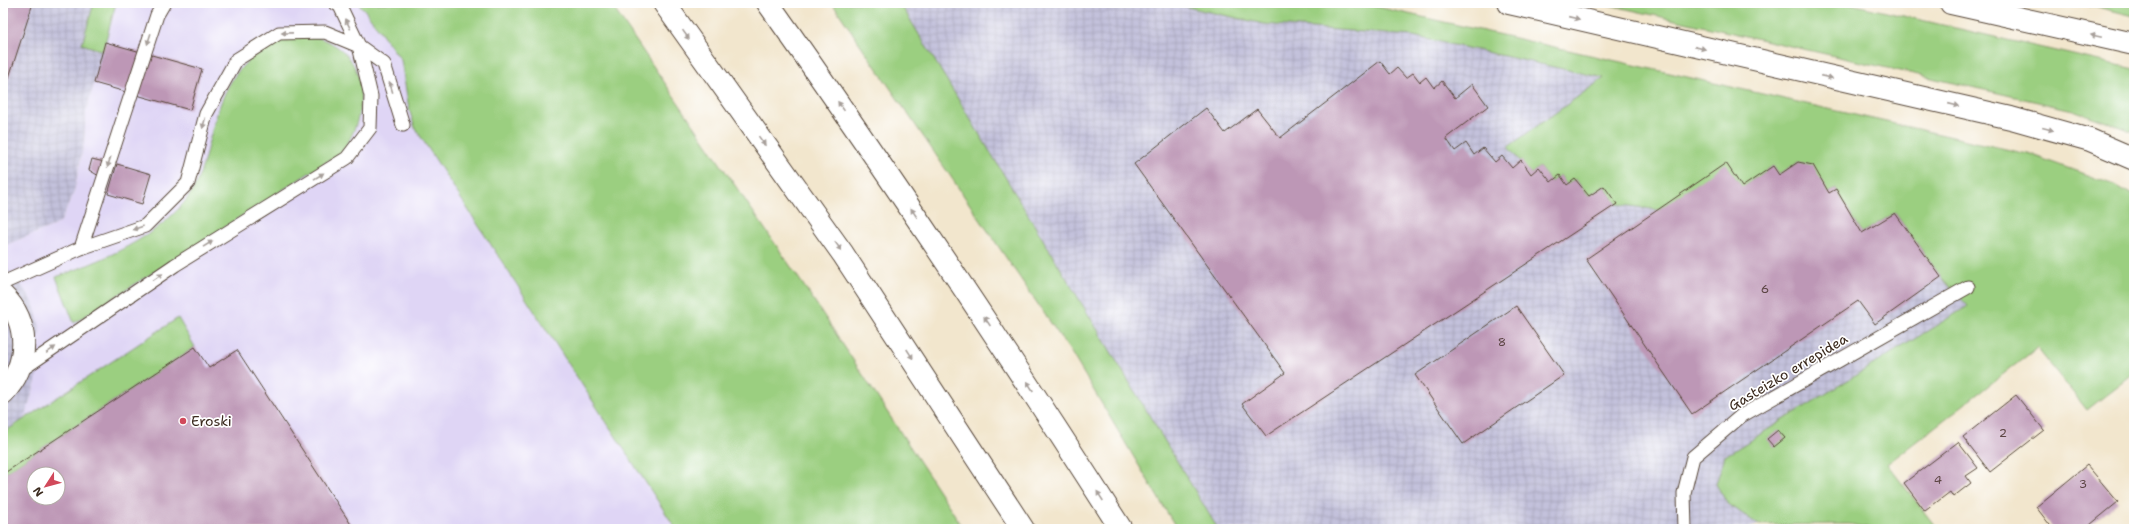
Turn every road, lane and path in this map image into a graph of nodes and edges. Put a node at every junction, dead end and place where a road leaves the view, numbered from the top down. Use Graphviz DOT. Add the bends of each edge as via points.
graph roads {
  1 [pos="164,3"];
  2 [pos="335,3"];
  3 [pos="664,3"];
  4 [pos="768,3"];
  5 [pos="1508,3"];
  6 [pos="1951,3"];
  7 [pos="2134,44"];
  8 [pos="359,46"];
  9 [pos="403,125"];
  10 [pos="2134,159"];
  11 [pos="81,248"];
  12 [pos="3,283"];
  13 [pos="1968,287"];
  14 [pos="3,296"];
  15 [pos="18,372"];
  16 [pos="3,393"];
  17 [pos="1023,529"];
  18 [pos="1121,529"];
  19 [pos="1684,529"];
  1 -- 11 [label="lane, one-way" via="157,15"];
  8 -- 2 [label="lane, one-way" via="340,6"];
  3 -- 17 [label="main road, one-way" via="843,254"];
  18 -- 4 [label="main road, one-way" via="1009,353 860,133"];
  5 -- 10 [label="main road, one-way" via="2011,118 2090,140"];
  7 -- 6 [label="main road, one-way"];
  9 -- 8 [label="lane, one-way" via="384,64"];
  8 -- 11 [label="lane, one-way" via="325,32 279,33 236,60 206,114 188,183 145,226"];
  15 -- 8 [label="lane, one-way" via="175,265 348,158 370,128 371,96"];
  11 -- 12 [label="lane"];
  13 -- 19 [label="lane, Gasteizko errepidea" via="1741,416 1693,457 1684,493"];
  14 -- 15 [label="main road" via="11,304 22,325 24,349"];
  15 -- 16 [label="main road"];
}
